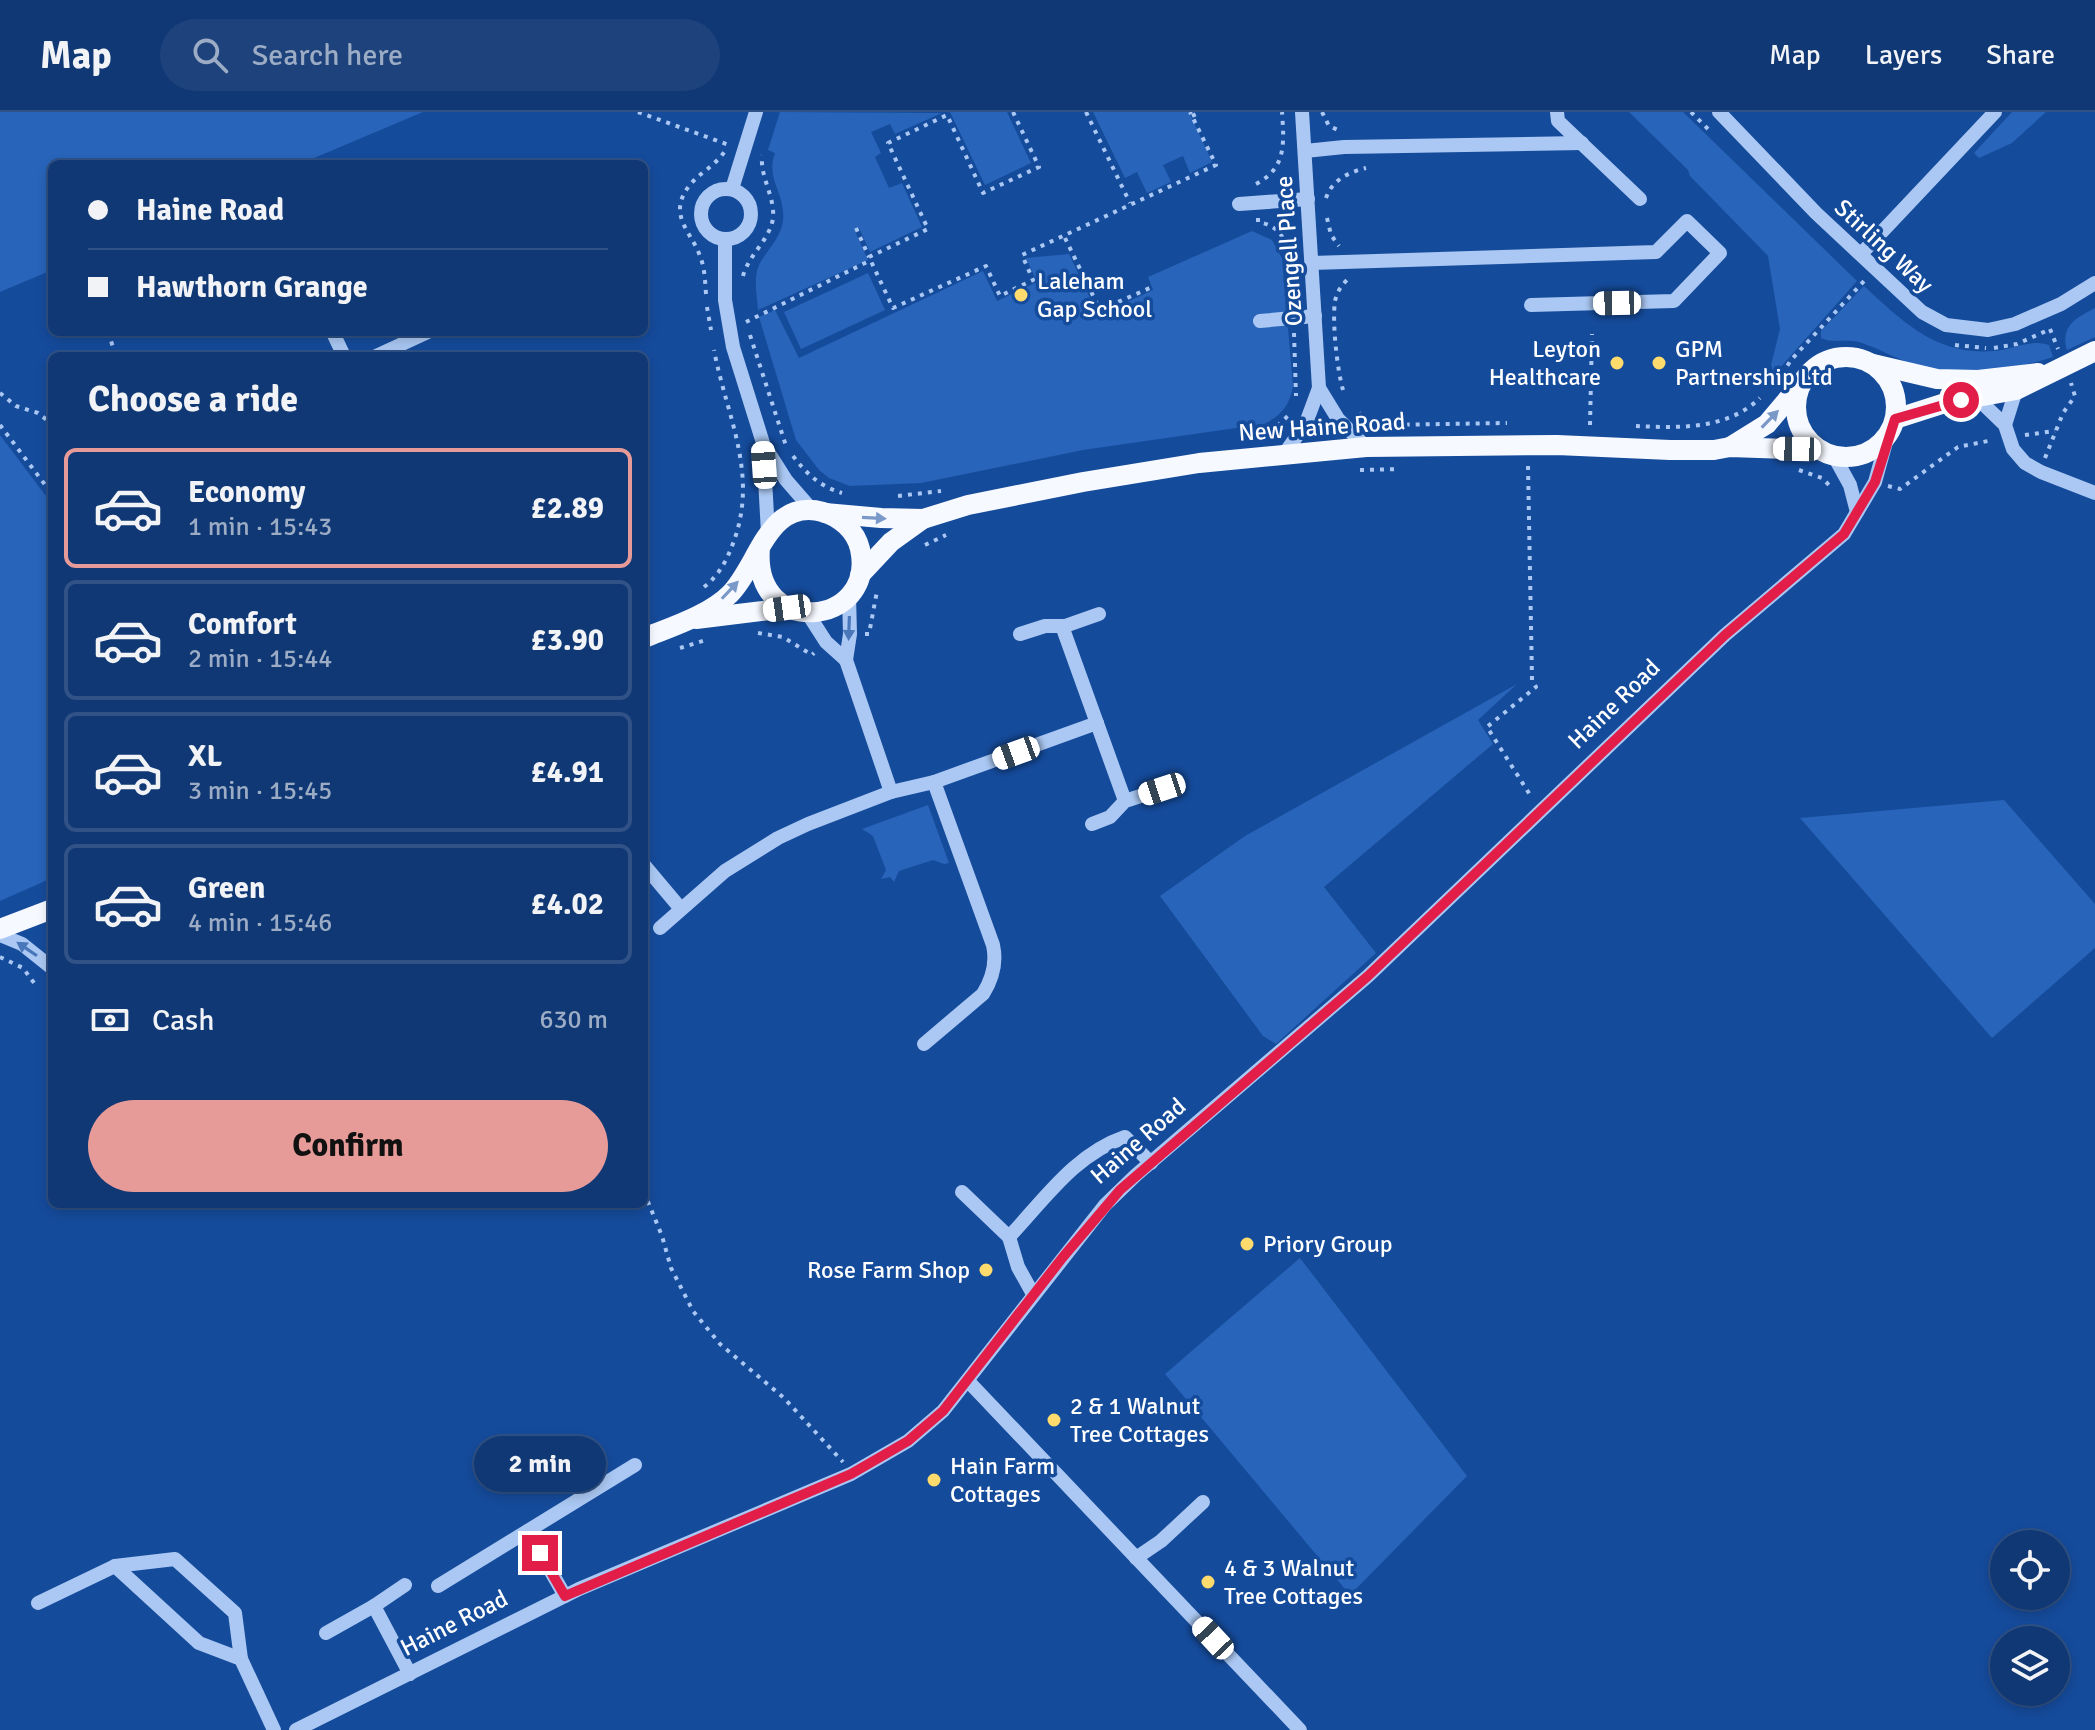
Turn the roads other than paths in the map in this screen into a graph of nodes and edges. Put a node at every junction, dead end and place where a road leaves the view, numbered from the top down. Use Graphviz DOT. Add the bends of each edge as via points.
graph roads {
  1 [pos="1302,112"];
  2 [pos="1557,112"];
  3 [pos="1719,112"];
  4 [pos="1995,112"];
  5 [pos="750,114"];
  6 [pos="1582,143"];
  7 [pos="1305,151"];
  8 [pos="732,189"];
  9 [pos="1308,199"];
  10 [pos="1640,199"];
  11 [pos="1245,203"];
  12 [pos="725,239"];
  13 [pos="1861,254"];
  14 [pos="1312,263"];
  15 [pos="2095,283"];
  16 [pos="1531,305"];
  17 [pos="1315,316"];
  18 [pos="1260,321"];
  19 [pos="419,336"];
  20 [pos="2095,351"];
  21 [pos="385,352"];
  22 [pos="1869,363"];
  23 [pos="2059,369"];
  24 [pos="1803,381"];
  25 [pos="1319,388"];
  26 [pos="2016,390"];
  27 [pos="1977,398"];
  28 [pos="1891,427"];
  29 [pos="2007,432"];
  30 [pos="763,443"];
  31 [pos="1366,447"];
  32 [pos="1730,447"];
  33 [pos="1285,453"];
  34 [pos="1827,453"];
  35 [pos="2095,493"];
  36 [pos="819,512"];
  37 [pos="1857,512"];
  38 [pos="923,519"];
  39 [pos="764,540"];
  40 [pos="860,575"];
  41 [pos="849,596"];
  42 [pos="787,608"];
  43 [pos="808,614"];
  44 [pos="1099,614"];
  45 [pos="690,620"];
  46 [pos="1062,626"];
  47 [pos="1020,634"];
  48 [pos="648,636"];
  49 [pos="846,660"];
  50 [pos="1097,723"];
  51 [pos="934,782"];
  52 [pos="1162,789"];
  53 [pos="891,792"];
  54 [pos="1125,801"];
  55 [pos="1092,824"];
  56 [pos="648,870"];
  57 [pos="681,909"];
  58 [pos="48,911"];
  59 [pos="660,928"];
  60 [pos="0,929"];
  61 [pos="0,935"];
  62 [pos="48,963"];
  63 [pos="924,1044"];
  64 [pos="1151,1163"];
  65 [pos="962,1192"];
  66 [pos="1009,1237"];
  67 [pos="1033,1294"];
  68 [pos="968,1381"];
  69 [pos="635,1465"];
  70 [pos="1203,1502"];
  71 [pos="528,1531"];
  72 [pos="1136,1558"];
  73 [pos="115,1566"];
  74 [pos="405,1585"];
  75 [pos="438,1586"];
  76 [pos="565,1596"];
  77 [pos="38,1603"];
  78 [pos="374,1606"];
  79 [pos="326,1633"];
  80 [pos="241,1659"];
  81 [pos="410,1674"];
  82 [pos="274,1730"];
  83 [pos="296,1730"];
  84 [pos="1300,1730"];
  1 -- 7 [label="street, Ozengell Place"];
  2 -- 6 [label="street" via="1558,121"];
  3 -- 13 [label="street, Stirling Way"];
  4 -- 13 [label="street"];
  5 -- 8 [label="street" via="736,147"];
  6 -- 7 [label="street"];
  6 -- 10 [label="street"];
  7 -- 9 [label="street, Ozengell Place"];
  8 -- 12 [label="street" via="746,198 750,221 741,234"];
  8 -- 12 [label="street" via="708,195 701,210 704,227"];
  9 -- 11 [label="street"];
  9 -- 14 [label="street, Ozengell Place"];
  12 -- 30 [label="street" via="725,300 733,347"];
  13 -- 15 [label="street, Stirling Way" via="1922,312 1946,325 1988,330 2015,324"];
  14 -- 16 [label="street" via="1656,252 1687,221 1720,253 1674,301"];
  14 -- 17 [label="street, Ozengell Place"];
  17 -- 18 [label="street"];
  17 -- 25 [label="street, Ozengell Place"];
  19 -- 21 [label="street"];
  20 -- 23 [label="main road"];
  22 -- 23 [label="main road" via="1937,379 1978,380"];
  22 -- 24 [label="main road" via="1840,357 1825,361"];
  22 -- 28 [label="main road" via="1892,386 1896,403"];
  23 -- 26 [label="main road"];
  32 -- 24 [label="main road, New Haine Road, one-way" via="1767,424"];
  24 -- 34 [label="main road" via="1796,411 1800,426"];
  25 -- 31 [label="street, Ozengell Place" via="1338,419"];
  25 -- 33 [label="street, Ozengell Place" via="1306,423"];
  26 -- 27 [label="main road"];
  26 -- 29 [label="street"];
  27 -- 28 [label="main road" via="1945,403"];
  27 -- 29 [label="street"];
  28 -- 34 [label="main road" via="1878,446 1864,454"];
  28 -- 37 [label="street, Haine Road" via="1875,482"];
  29 -- 35 [label="street" via="2025,463"];
  30 -- 36 [label="street" via="786,480"];
  30 -- 39 [label="street"];
  31 -- 32 [label="main road, New Haine Road"];
  31 -- 33 [label="main road, New Haine Road"];
  32 -- 34 [label="main road, New Haine Road"];
  33 -- 38 [label="main road, New Haine Road" via="1083,482"];
  34 -- 37 [label="street" via="1850,485"];
  36 -- 38 [label="main road, New Haine Road, one-way"];
  36 -- 39 [label="main road, New Haine Road" via="796,512 780,520"];
  36 -- 40 [label="main road" via="851,530 862,559"];
  37 -- 64 [label="street, Haine Road" via="1844,534 1725,635 1368,976"];
  38 -- 40 [label="main road, New Haine Road" via="891,542"];
  39 -- 42 [label="main road" via="759,566 763,583"];
  45 -- 39 [label="main road, New Haine Road, one-way" via="730,594"];
  40 -- 41 [label="main road, New Haine Road"];
  41 -- 43 [label="main road" via="838,606"];
  41 -- 49 [label="street, one-way"];
  42 -- 43 [label="main road, New Haine Road"];
  42 -- 45 [label="main road, New Haine Road"];
  43 -- 49 [label="street"];
  44 -- 46 [label="street"];
  45 -- 48 [label="main road, New Haine Road"];
  46 -- 47 [label="street"];
  46 -- 50 [label="street"];
  49 -- 53 [label="street"];
  50 -- 51 [label="street"];
  50 -- 54 [label="street"];
  51 -- 53 [label="street"];
  51 -- 63 [label="street" via="993,945 995,965 983,994"];
  52 -- 54 [label="street"];
  53 -- 57 [label="street" via="778,838 725,871"];
  54 -- 55 [label="street" via="1110,817"];
  56 -- 57 [label="street"];
  57 -- 59 [label="street"];
  58 -- 60 [label="main road"];
  62 -- 61 [label="street, one-way"];
  64 -- 66 [label="street" via="1125,1137 1104,1144"];
  64 -- 67 [label="street, Haine Road" via="1105,1205"];
  65 -- 66 [label="street"];
  66 -- 67 [label="street"];
  67 -- 68 [label="street, Haine Road"];
  68 -- 72 [label="street"];
  68 -- 76 [label="street, Haine Road" via="908,1441 851,1474"];
  69 -- 71 [label="street"];
  70 -- 72 [label="street"];
  71 -- 75 [label="street"];
  71 -- 76 [label="street"];
  72 -- 84 [label="street"];
  73 -- 77 [label="street"];
  73 -- 80 [label="street" via="199,1643"];
  73 -- 80 [label="street" via="175,1559 235,1613"];
  74 -- 78 [label="street"];
  76 -- 81 [label="street, Haine Road"];
  78 -- 79 [label="street"];
  78 -- 81 [label="street"];
  80 -- 82 [label="street"];
  81 -- 83 [label="street, Haine Road"];
}
